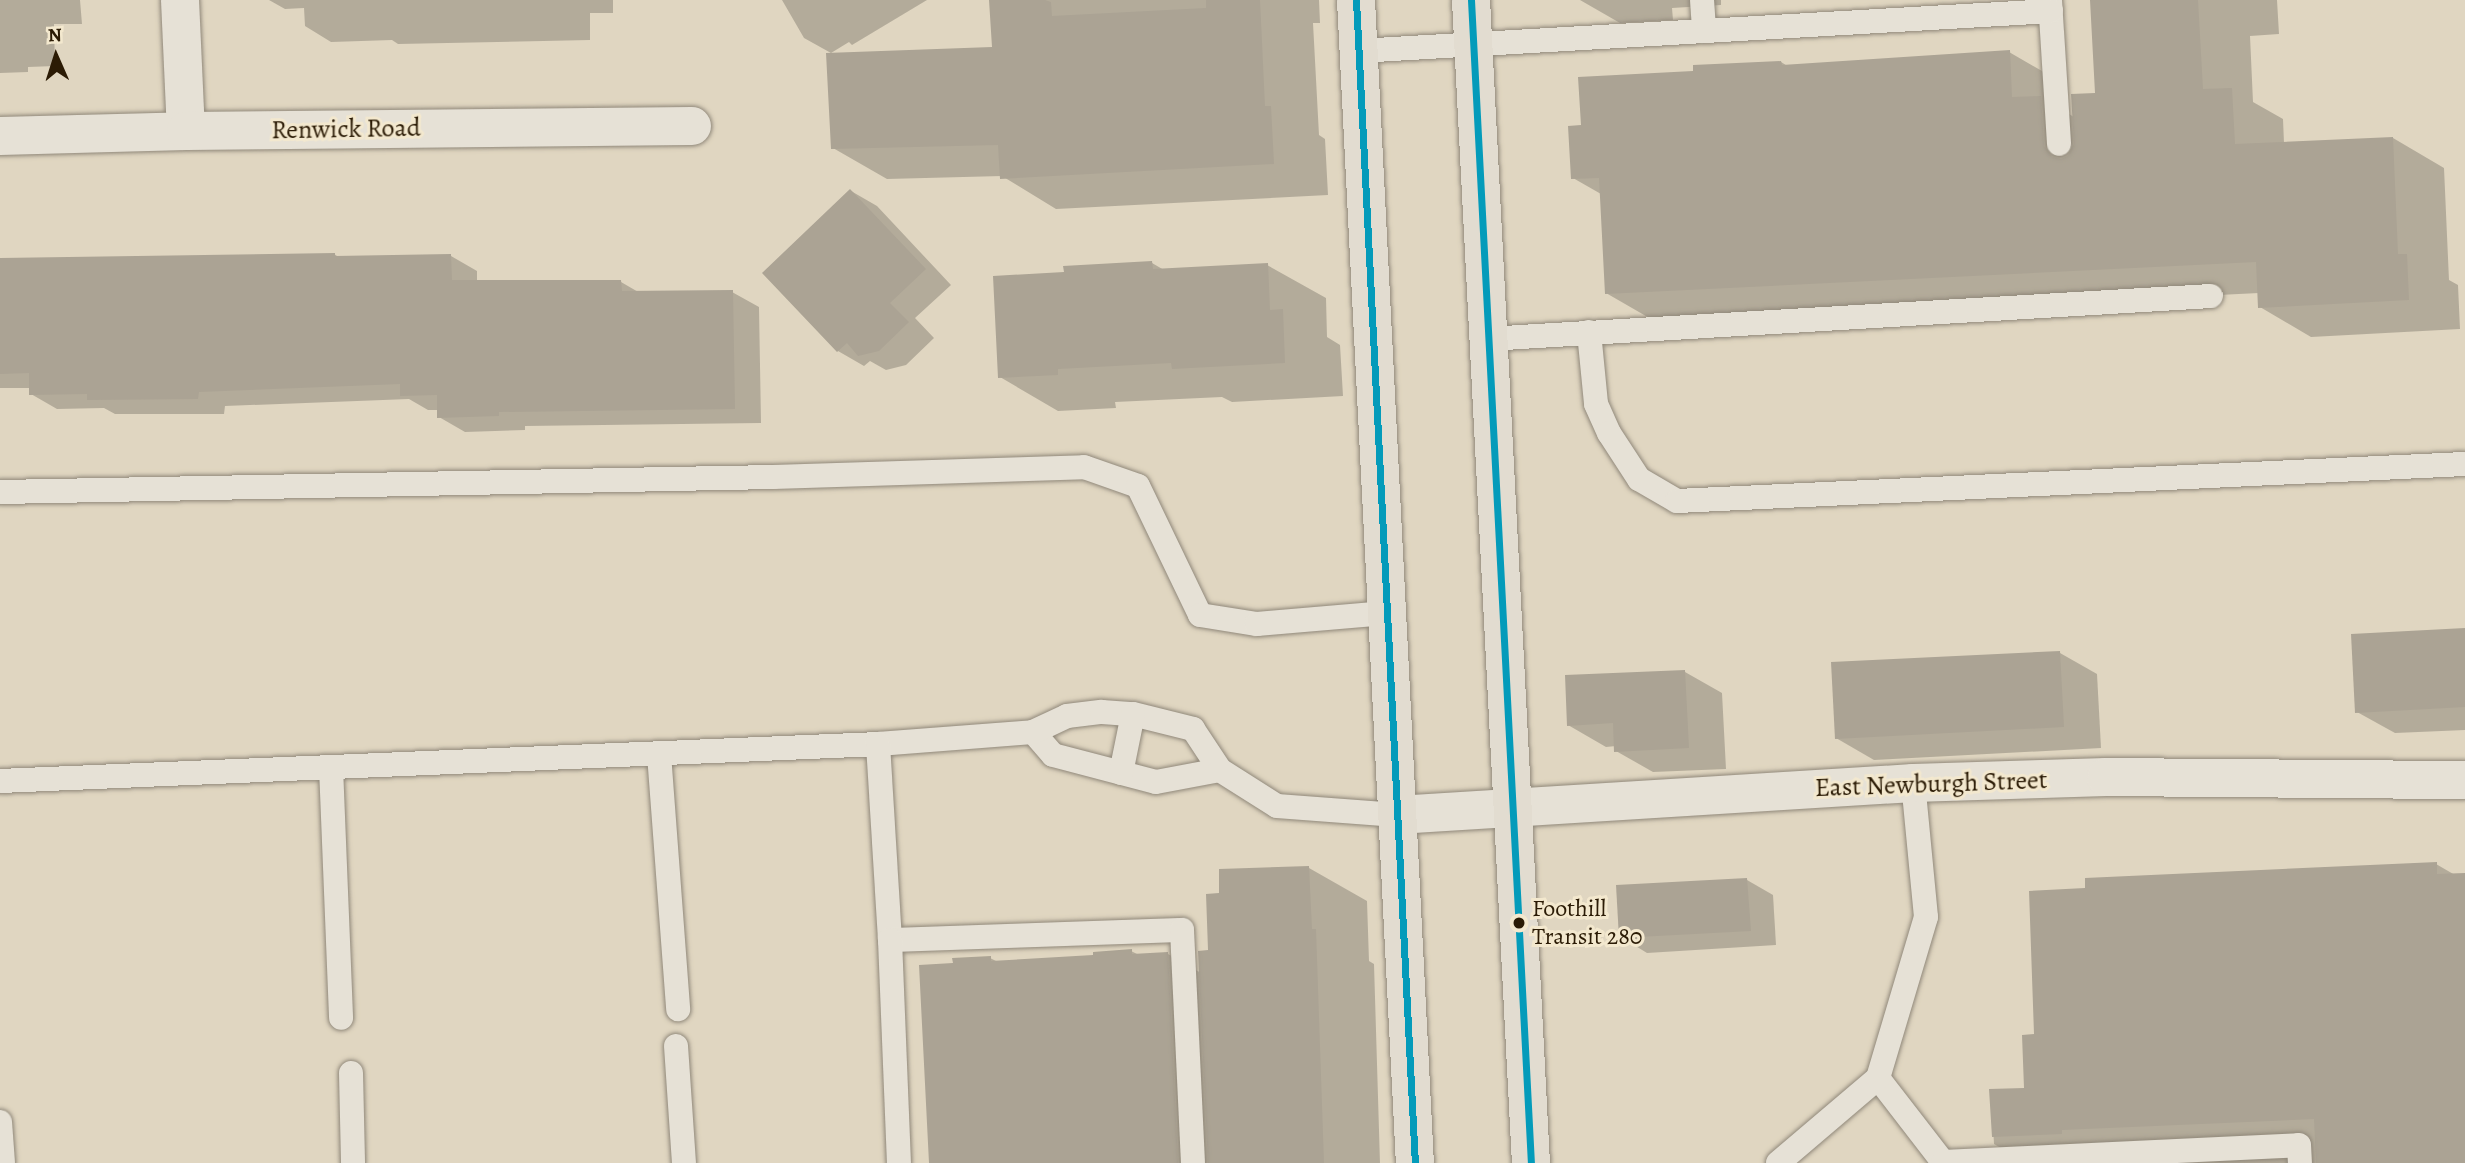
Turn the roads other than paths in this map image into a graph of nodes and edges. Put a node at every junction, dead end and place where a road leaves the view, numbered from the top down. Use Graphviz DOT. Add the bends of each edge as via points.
graph roads {
  1 [pos="180,0"];
  2 [pos="1356,0"];
  3 [pos="1471,0"];
  4 [pos="1702,0"];
  5 [pos="2051,5"];
  6 [pos="1704,31"];
  7 [pos="1474,46"];
  8 [pos="1358,51"];
  9 [pos="692,126"];
  10 [pos="186,131"];
  11 [pos="0,136"];
  12 [pos="2059,144"];
  13 [pos="2211,296"];
  14 [pos="1590,332"];
  15 [pos="1488,339"];
  16 [pos="2465,464"];
  17 [pos="0,492"];
  18 [pos="1386,613"];
  19 [pos="1133,714"];
  20 [pos="1033,732"];
  21 [pos="878,744"];
  22 [pos="659,754"];
  23 [pos="331,767"];
  24 [pos="1220,770"];
  25 [pos="1121,773"];
  26 [pos="2465,780"];
  27 [pos="0,782"];
  28 [pos="1913,783"];
  29 [pos="1511,808"];
  30 [pos="1397,815"];
  31 [pos="890,940"];
  32 [pos="678,1009"];
  33 [pos="341,1018"];
  34 [pos="676,1046"];
  35 [pos="351,1073"];
  36 [pos="1878,1078"];
  37 [pos="0,1122"];
  38 [pos="3,1163"];
  39 [pos="353,1163"];
  40 [pos="684,1163"];
  41 [pos="899,1163"];
  42 [pos="1193,1163"];
  43 [pos="1415,1163"];
  44 [pos="1531,1163"];
  45 [pos="1777,1163"];
  46 [pos="2300,1163"];
  1 -- 10 [label="street"];
  2 -- 8 [label="main road"];
  3 -- 7 [label="main road"];
  4 -- 6 [label="lane"];
  5 -- 6 [label="lane"];
  5 -- 12 [label="lane"];
  6 -- 7 [label="lane"];
  7 -- 8 [label="lane"];
  7 -- 15 [label="main road"];
  8 -- 18 [label="main road"];
  9 -- 10 [label="street, Renwick Road"];
  10 -- 11 [label="street, Renwick Road"];
  13 -- 14 [label="lane"];
  14 -- 15 [label="lane"];
  14 -- 16 [label="lane" via="1596,404 1609,433 1639,479 1677,501"];
  15 -- 29 [label="main road"];
  17 -- 18 [label="lane" via="759,478 1084,467 1138,486 1200,615 1257,624"];
  18 -- 30 [label="main road"];
  19 -- 20 [label="lane" via="1067,716"];
  19 -- 24 [label="lane" via="1193,729"];
  19 -- 25 [label="lane"];
  20 -- 21 [label="lane"];
  20 -- 25 [label="lane" via="1053,755"];
  21 -- 22 [label="lane"];
  21 -- 31 [label="lane"];
  22 -- 23 [label="lane"];
  22 -- 32 [label="lane"];
  23 -- 27 [label="lane"];
  23 -- 33 [label="lane"];
  24 -- 25 [label="lane" via="1156,782"];
  24 -- 30 [label="lane" via="1277,806"];
  26 -- 28 [label="street, East Newburgh Street" via="2106,778"];
  28 -- 29 [label="street, East Newburgh Street"];
  28 -- 36 [label="lane" via="1926,917"];
  29 -- 30 [label="street, East Newburgh Street"];
  29 -- 44 [label="main road"];
  30 -- 43 [label="main road"];
  31 -- 41 [label="lane"];
  31 -- 42 [label="lane" via="1182,930"];
  34 -- 40 [label="lane"];
  35 -- 39 [label="lane"];
  36 -- 45 [label="lane"];
  36 -- 46 [label="lane" via="1943,1162 2299,1145"];
  37 -- 38 [label="lane"];
}
